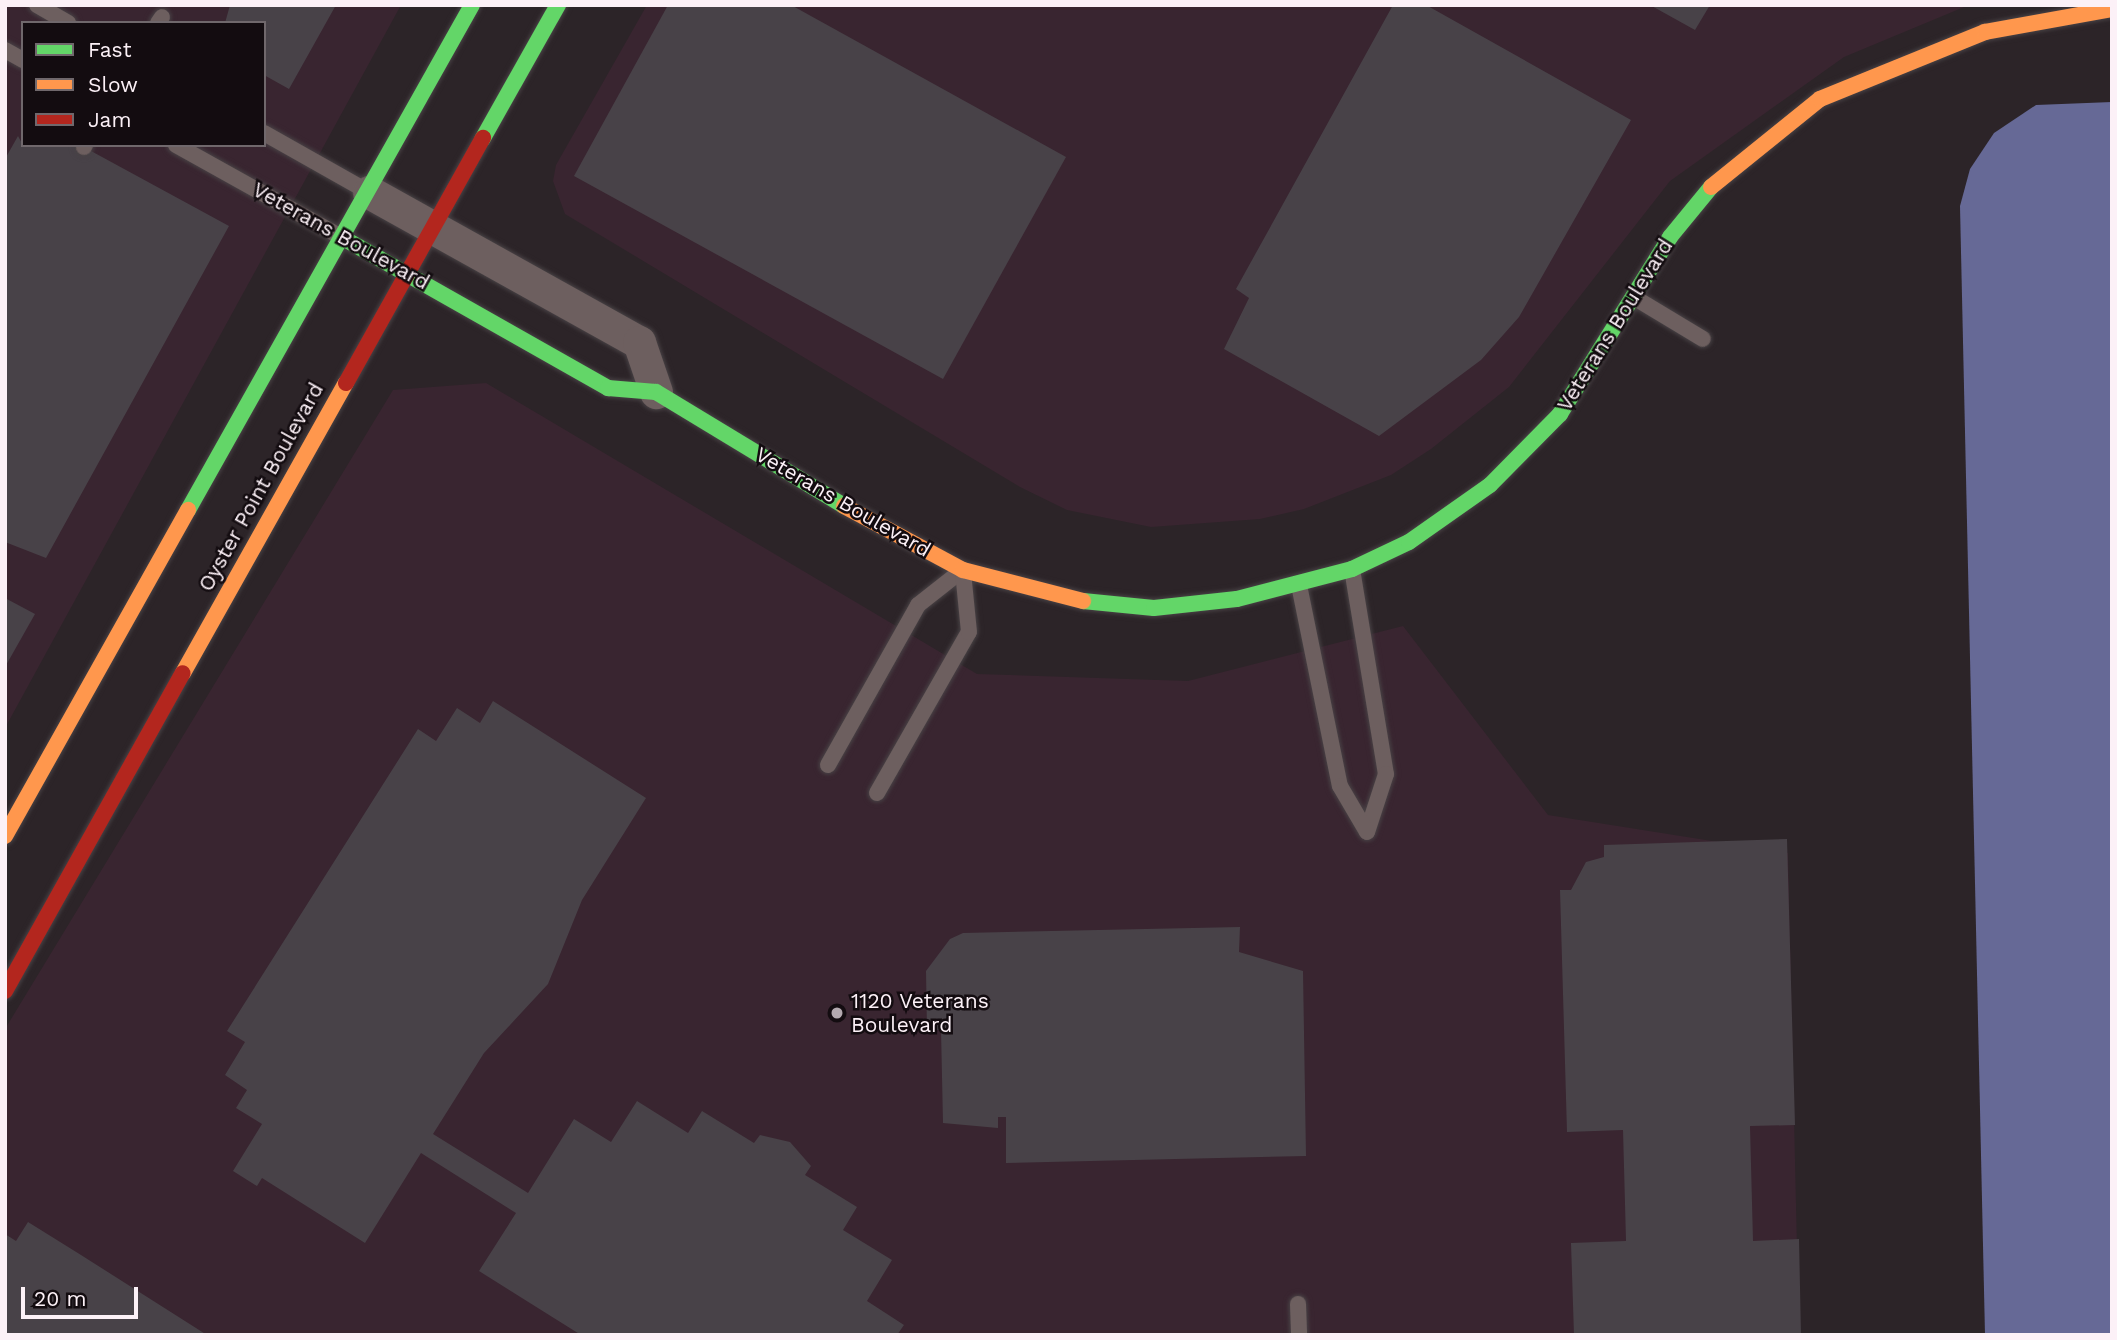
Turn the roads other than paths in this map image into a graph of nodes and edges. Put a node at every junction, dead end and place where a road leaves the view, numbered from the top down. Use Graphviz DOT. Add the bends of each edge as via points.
graph roads {
  1 [pos="37,5"];
  2 [pos="472,5"];
  3 [pos="558,5"];
  4 [pos="2112,9"];
  5 [pos="65,21"];
  6 [pos="5,50"];
  7 [pos="21,59"];
  8 [pos="266,134"];
  9 [pos="180,147"];
  10 [pos="369,192"];
  11 [pos="431,225"];
  12 [pos="343,238"];
  13 [pos="405,271"];
  14 [pos="1634,298"];
  15 [pos="1703,339"];
  16 [pos="656,392"];
  17 [pos="1352,569"];
  18 [pos="963,570"];
  19 [pos="1299,585"];
  20 [pos="828,765"];
  21 [pos="877,793"];
  22 [pos="5,836"];
  23 [pos="5,992"];
  24 [pos="1298,1304"];
  25 [pos="1299,1335"];
  1 -- 5 [label="lane"];
  2 -- 10 [label="street"];
  3 -- 11 [label="street, Oyster Point Boulevard"];
  4 -- 14 [label="street, Veterans Boulevard" via="1985,32 1820,99 1745,154 1703,195 1670,237"];
  6 -- 7 [label="lane"];
  8 -- 10 [label="lane"];
  9 -- 12 [label="lane, Veterans Boulevard"];
  10 -- 11 [label="street"];
  10 -- 12 [label="street"];
  11 -- 13 [label="street, Oyster Point Boulevard"];
  11 -- 16 [label="street" via="639,342"];
  12 -- 13 [label="street, Veterans Boulevard"];
  12 -- 22 [label="street"];
  13 -- 16 [label="street, Veterans Boulevard" via="608,388"];
  13 -- 23 [label="street, Oyster Point Boulevard"];
  14 -- 15 [label="lane"];
  14 -- 17 [label="street, Veterans Boulevard" via="1560,414 1490,485 1409,542"];
  16 -- 18 [label="street, Veterans Boulevard" via="903,542"];
  17 -- 19 [label="street, Veterans Boulevard"];
  17 -- 19 [label="lane" via="1386,774 1367,832 1340,786"];
  18 -- 19 [label="street, Veterans Boulevard" via="1057,598 1154,608"];
  18 -- 20 [label="lane" via="918,606"];
  18 -- 21 [label="lane" via="969,632"];
  24 -- 25 [label="lane"];
}
